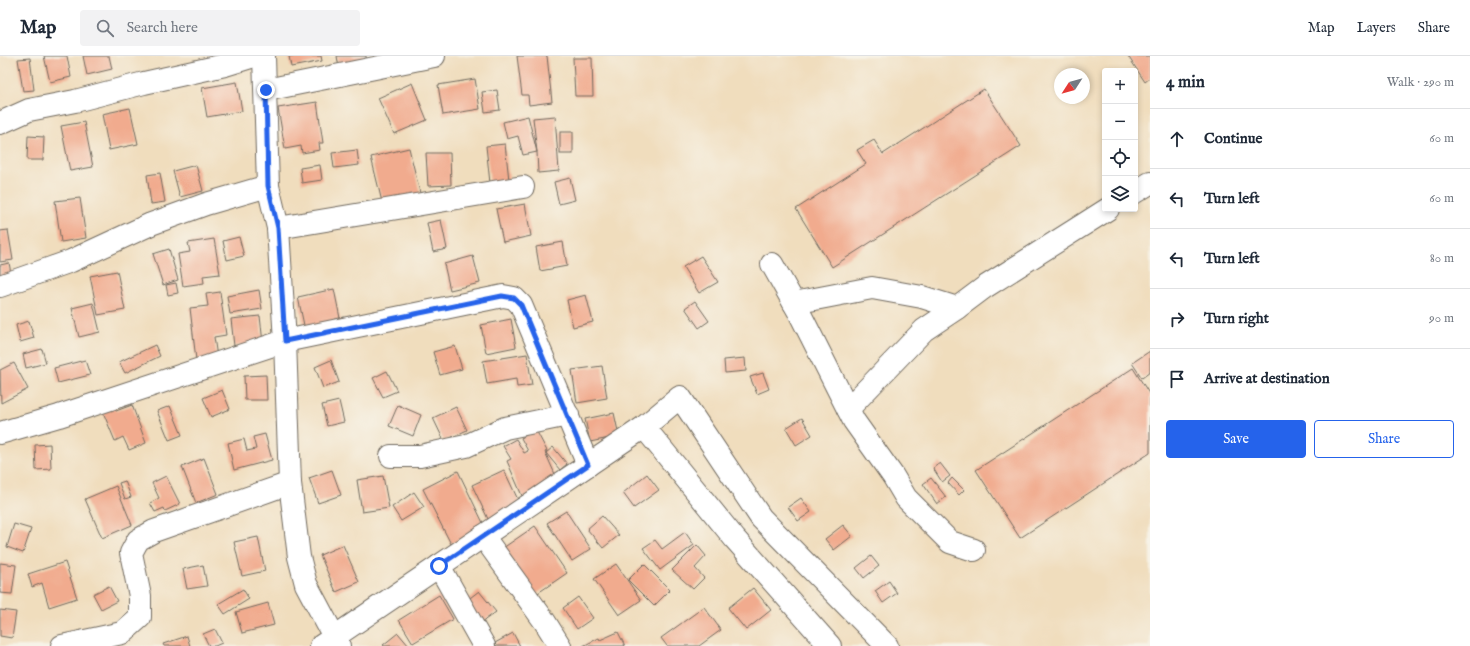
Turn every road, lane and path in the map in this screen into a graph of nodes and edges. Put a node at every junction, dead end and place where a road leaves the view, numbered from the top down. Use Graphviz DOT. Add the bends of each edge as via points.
graph roads {
  1 [pos="254,56"];
  2 [pos="264,56"];
  3 [pos="434,56"];
  4 [pos="266,90"];
  5 [pos="0,123"];
  6 [pos="1150,182"];
  7 [pos="268,186"];
  8 [pos="523,187"];
  9 [pos="1138,190"];
  10 [pos="1103,212"];
  11 [pos="278,228"];
  12 [pos="772,264"];
  13 [pos="0,286"];
  14 [pos="794,303"];
  15 [pos="957,308"];
  16 [pos="285,341"];
  17 [pos="848,409"];
  18 [pos="568,415"];
  19 [pos="644,427"];
  20 [pos="0,433"];
  21 [pos="391,456"];
  22 [pos="588,465"];
  23 [pos="290,484"];
  24 [pos="483,536"];
  25 [pos="974,550"];
  26 [pos="439,566"];
  27 [pos="331,643"];
  28 [pos="62,646"];
  29 [pos="484,646"];
  30 [pos="560,646"];
  31 [pos="830,646"];
  32 [pos="887,646"];
  1 -- 5 [label="street" via="75,102 29,110"];
  2 -- 4 [label="street"];
  3 -- 4 [label="street"];
  4 -- 7 [label="street"];
  6 -- 9 [label="street"];
  7 -- 11 [label="street"];
  7 -- 13 [label="street" via="206,204 158,222 71,261"];
  8 -- 11 [label="street"];
  10 -- 15 [label="street" via="991,283"];
  11 -- 16 [label="street"];
  12 -- 14 [label="street"];
  14 -- 15 [label="street" via="872,288 922,297"];
  14 -- 17 [label="street"];
  15 -- 17 [label="street" via="924,330"];
  16 -- 18 [label="street" via="502,296 514,298 521,305"];
  16 -- 20 [label="street"];
  16 -- 23 [label="street"];
  17 -- 25 [label="street" via="906,498 950,542"];
  18 -- 21 [label="street" via="505,428 466,446 420,456"];
  18 -- 22 [label="street"];
  19 -- 22 [label="street"];
  19 -- 31 [label="street" via="734,539"];
  19 -- 32 [label="street" via="680,397 761,518"];
  22 -- 24 [label="street"];
  23 -- 27 [label="street" via="299,557 306,584"];
  23 -- 28 [label="street" via="154,531 138,540 131,553 140,596 140,617 122,633"];
  24 -- 26 [label="street"];
  24 -- 30 [label="street"];
  26 -- 27 [label="street"];
  26 -- 29 [label="street"];
}
